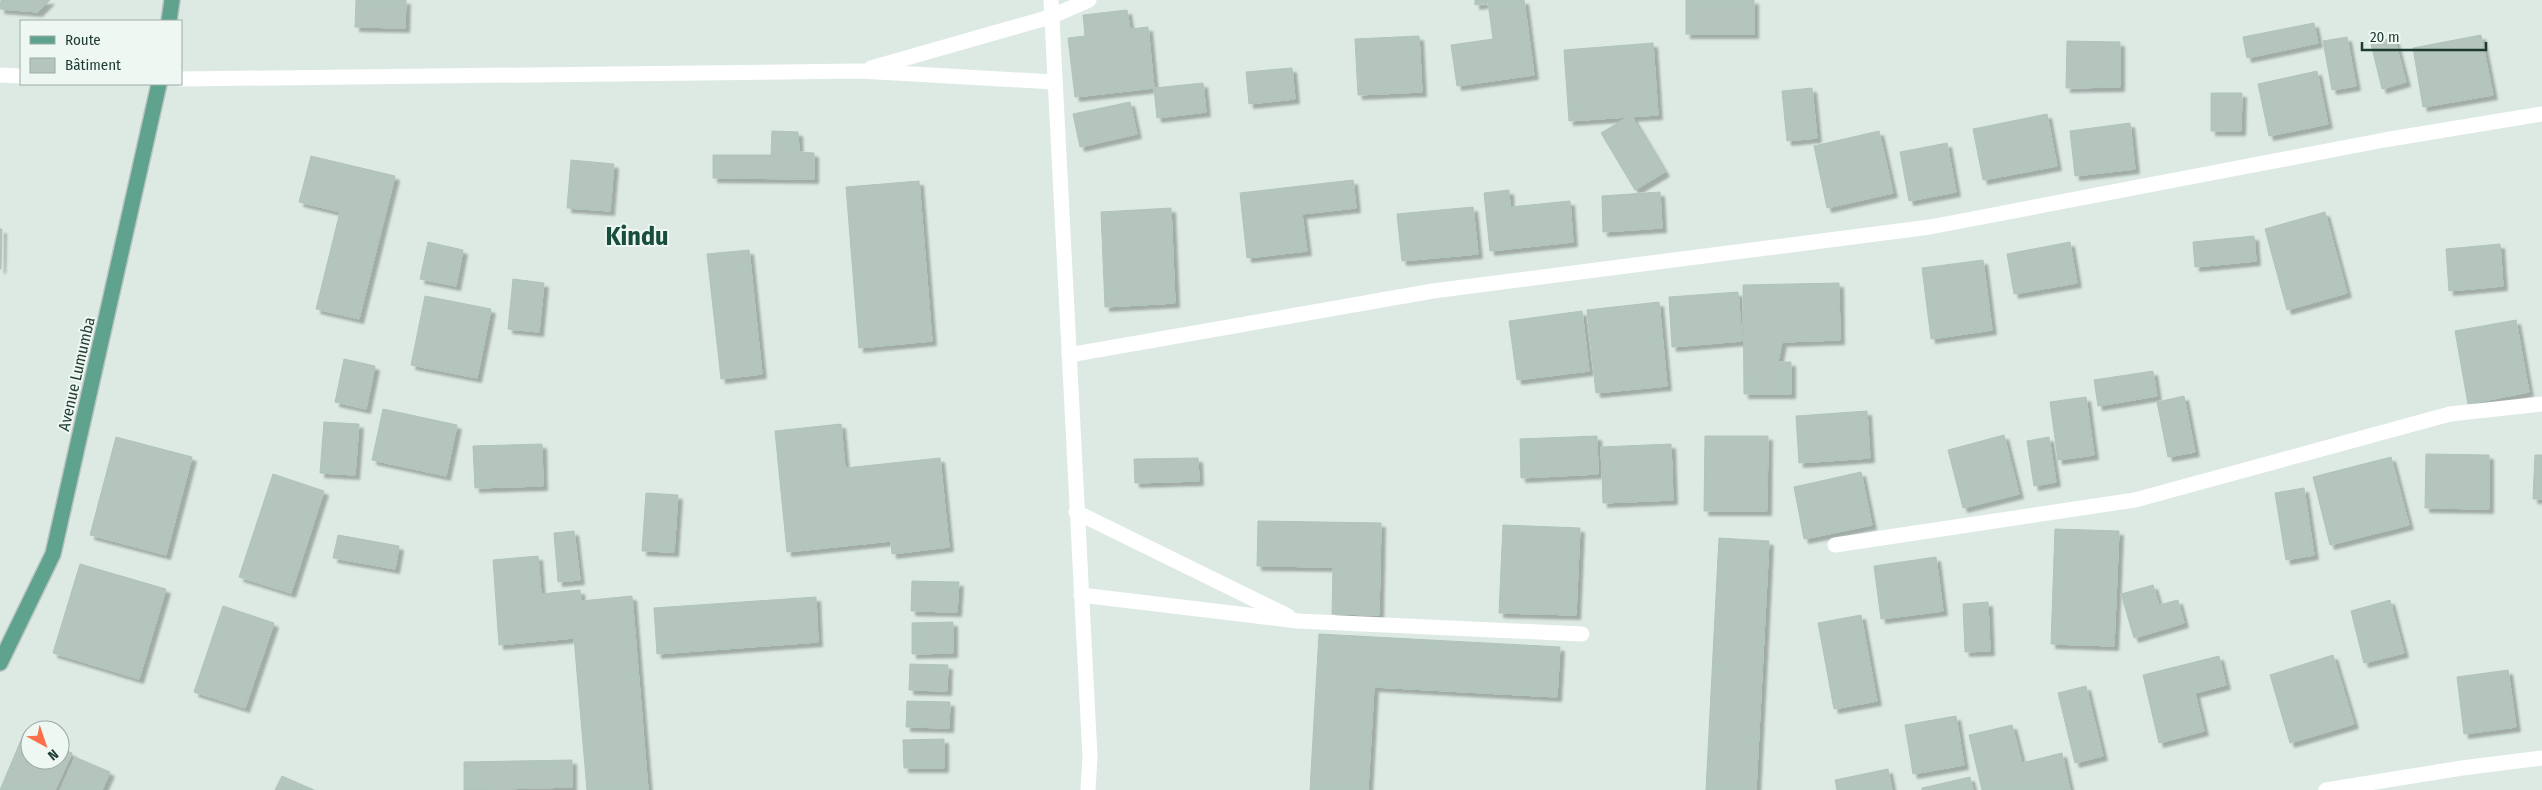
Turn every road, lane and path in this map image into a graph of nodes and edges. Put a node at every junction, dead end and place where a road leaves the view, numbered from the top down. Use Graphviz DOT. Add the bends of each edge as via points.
graph roads {
  1 [pos="172,0"];
  2 [pos="1051,0"];
  3 [pos="1089,0"];
  4 [pos="1050,17"];
  5 [pos="169,20"];
  6 [pos="860,71"];
  7 [pos="0,75"];
  8 [pos="20,76"];
  9 [pos="182,79"];
  10 [pos="1054,82"];
  11 [pos="159,85"];
  12 [pos="2542,114"];
  13 [pos="1069,355"];
  14 [pos="2542,404"];
  15 [pos="1076,512"];
  16 [pos="1835,545"];
  17 [pos="1081,595"];
  18 [pos="1298,621"];
  19 [pos="1582,634"];
  20 [pos="0,663"];
  21 [pos="2542,758"];
  22 [pos="1088,790"];
  23 [pos="2326,790"];
  1 -- 5 [label="main road"];
  2 -- 4 [label="street"];
  3 -- 4 [label="street"];
  4 -- 6 [label="street"];
  4 -- 10 [label="street"];
  6 -- 9 [label="street"];
  6 -- 10 [label="street"];
  7 -- 8 [label="street"];
  10 -- 13 [label="street"];
  11 -- 20 [label="main road, Avenue Lumumba" via="53,554"];
  12 -- 13 [label="street" via="2384,140 1930,227 1434,292"];
  13 -- 15 [label="street"];
  14 -- 16 [label="street" via="2450,414 2135,500"];
  15 -- 17 [label="street"];
  15 -- 18 [label="street"];
  17 -- 18 [label="street"];
  17 -- 22 [label="street" via="1090,757"];
  18 -- 19 [label="street"];
  21 -- 23 [label="street"];
}
